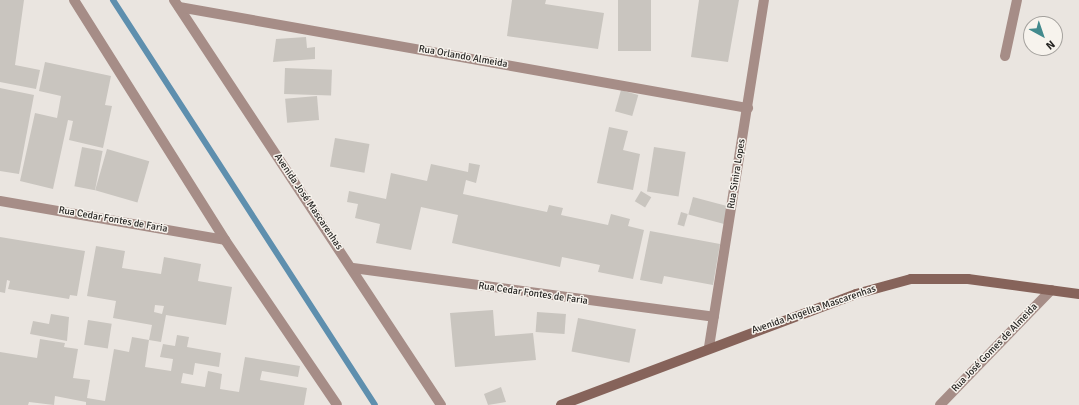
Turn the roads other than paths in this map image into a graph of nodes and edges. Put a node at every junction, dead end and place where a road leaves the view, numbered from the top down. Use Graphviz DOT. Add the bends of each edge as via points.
graph roads {
  1 [pos="74,0"];
  2 [pos="764,0"];
  3 [pos="1017,0"];
  4 [pos="176,3"];
  5 [pos="1005,56"];
  6 [pos="748,108"];
  7 [pos="0,201"];
  8 [pos="225,240"];
  9 [pos="353,268"];
  10 [pos="1051,290"];
  11 [pos="1079,294"];
  12 [pos="714,316"];
  13 [pos="709,348"];
  14 [pos="337,405"];
  15 [pos="441,405"];
  16 [pos="561,405"];
  17 [pos="940,405"];
  1 -- 8 [label="street"];
  2 -- 6 [label="street, Rua Sinira Lopes"];
  3 -- 5 [label="street"];
  4 -- 6 [label="street, Rua Orlando Almeida"];
  4 -- 9 [label="street, Avenida José Mascarenhas"];
  6 -- 12 [label="street, Rua Sinira Lopes"];
  7 -- 8 [label="street, Rua Cedar Fontes de Faria"];
  8 -- 14 [label="street"];
  9 -- 12 [label="street, Rua Cedar Fontes de Faria"];
  9 -- 15 [label="street, Avenida José Mascarenhas"];
  10 -- 11 [label="street, Avenida Angelita Mascarenhas"];
  10 -- 13 [label="street, Avenida Angelita Mascarenhas" via="968,279 911,279 856,294"];
  10 -- 17 [label="street, Rua José Gomes de Almeida"];
  12 -- 13 [label="street, Rua Sinira Lopes"];
  13 -- 16 [label="street, Avenida Angelita Mascarenhas"];
}
